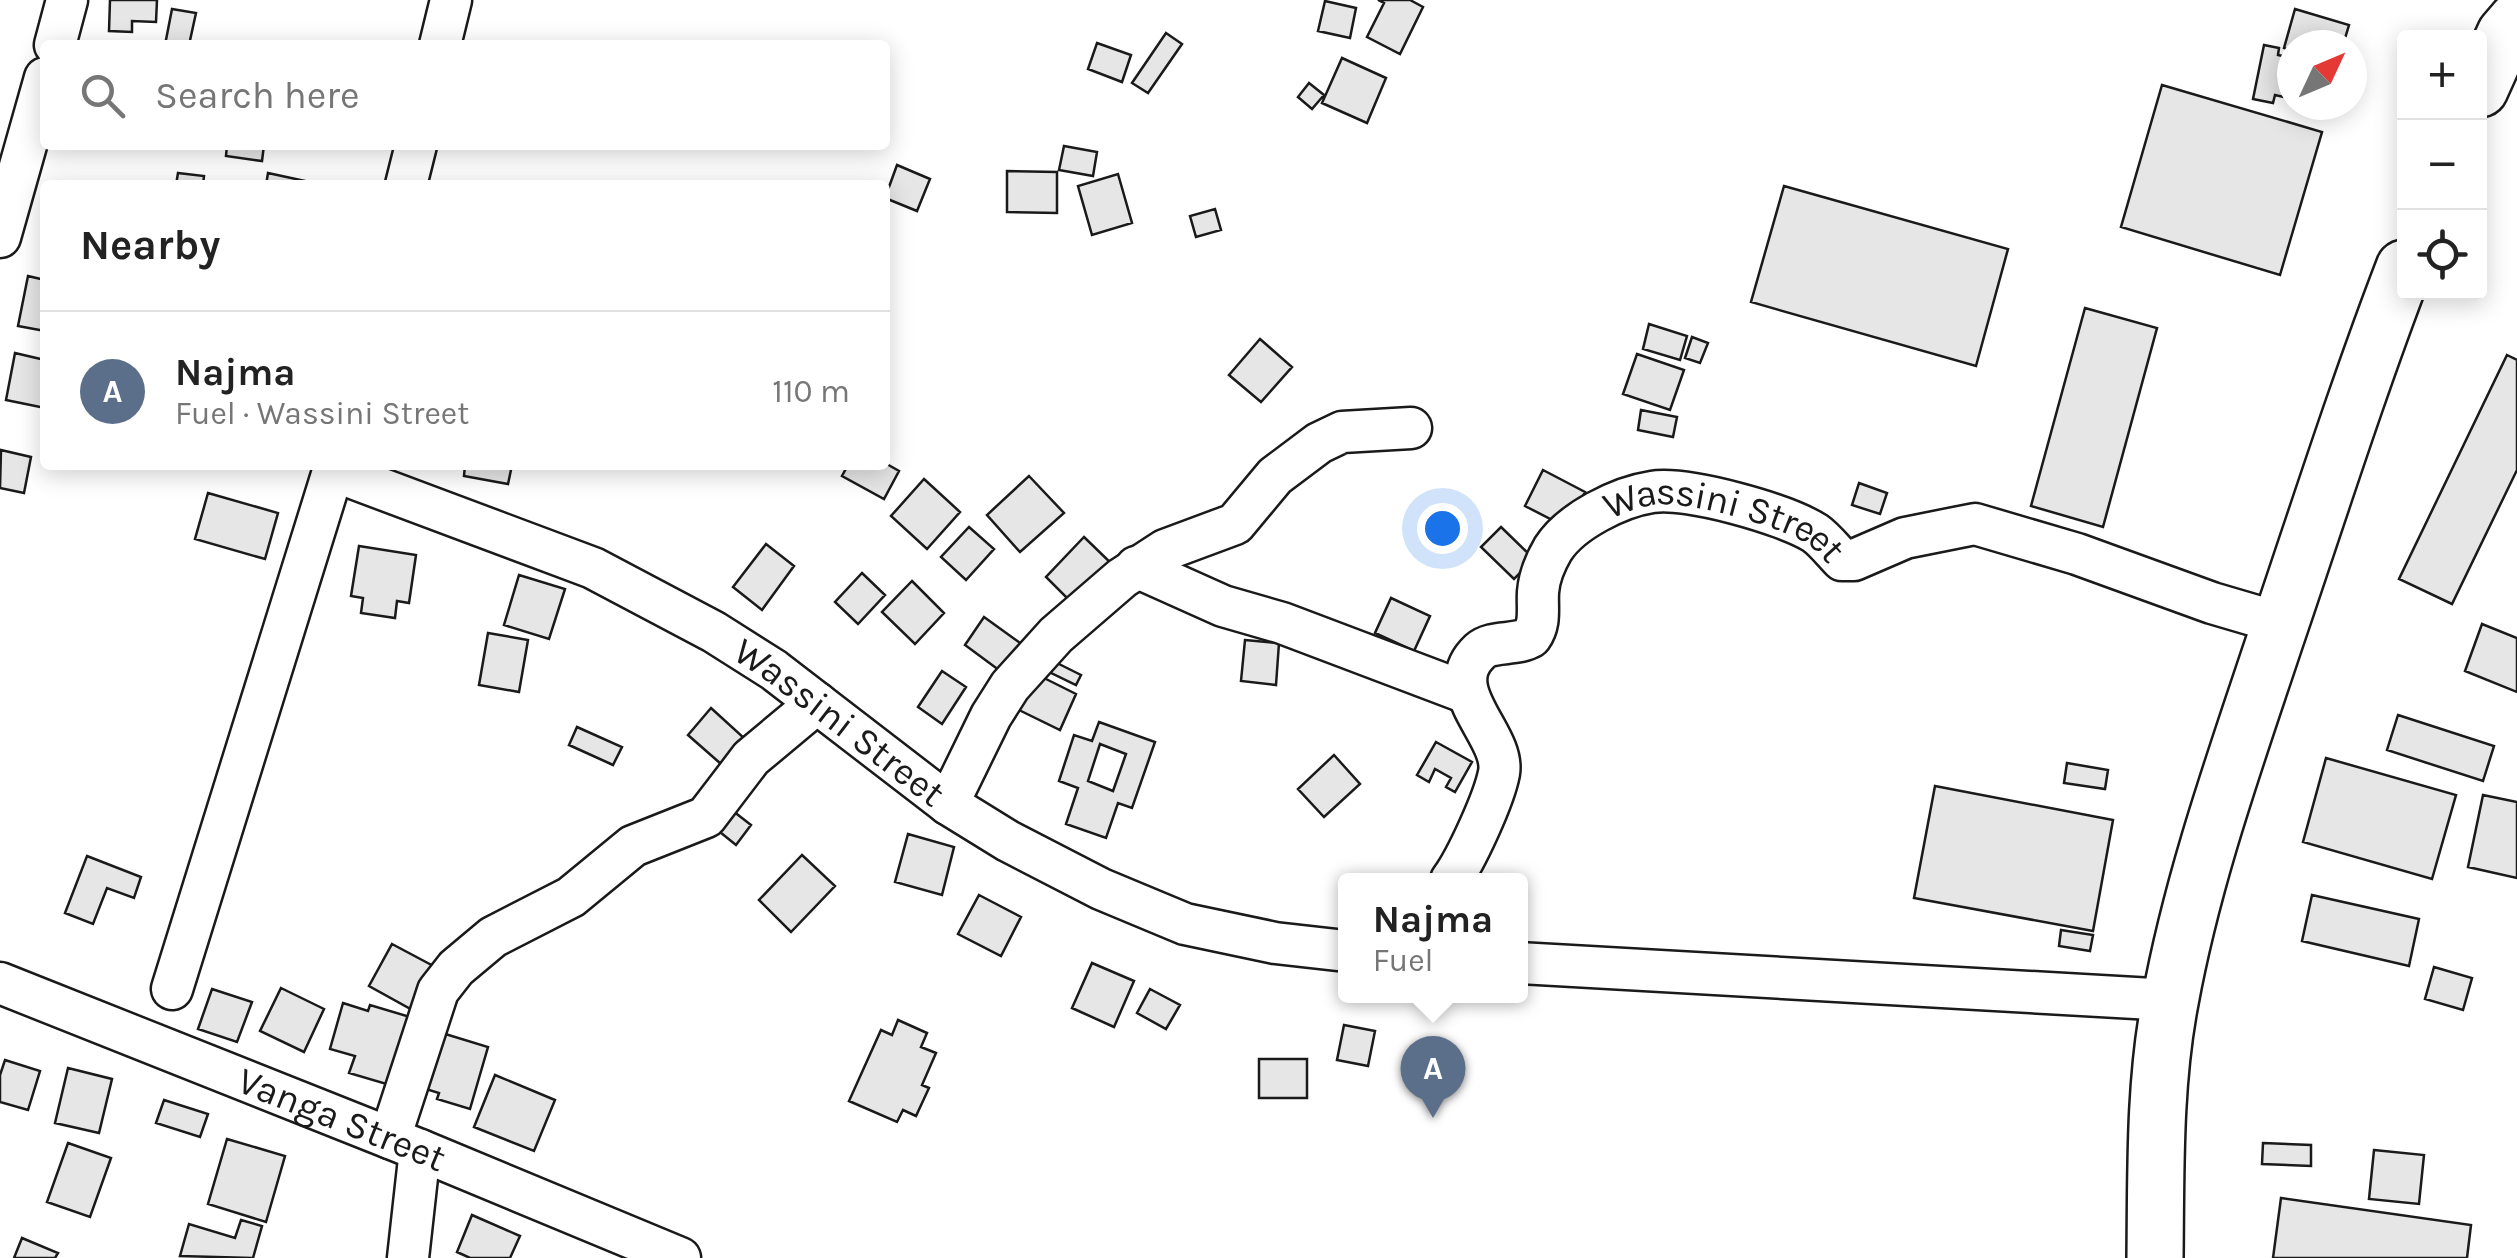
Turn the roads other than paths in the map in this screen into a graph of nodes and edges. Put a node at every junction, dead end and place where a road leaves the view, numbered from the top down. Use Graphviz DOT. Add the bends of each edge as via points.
graph roads {
  1 [pos="67,0"];
  2 [pos="451,0"];
  3 [pos="2517,20"];
  4 [pos="56,40"];
  5 [pos="441,40"];
  6 [pos="2487,74"];
  7 [pos="40,94"];
  8 [pos="415,150"];
  9 [pos="407,180"];
  10 [pos="0,237"];
  11 [pos="2397,288"];
  12 [pos="1410,428"];
  13 [pos="333,470"];
  14 [pos="339,470"];
  15 [pos="1136,567"];
  16 [pos="2280,623"];
  17 [pos="1466,693"];
  18 [pos="817,703"];
  19 [pos="948,804"];
  20 [pos="1455,873"];
  21 [pos="1338,950"];
  22 [pos="1528,964"];
  23 [pos="0,983"];
  24 [pos="172,989"];
  25 [pos="2170,1000"];
  26 [pos="405,1144"];
  27 [pos="408,1258"];
  28 [pos="680,1258"];
  29 [pos="2155,1258"];
  1 -- 4 [label="street"];
  2 -- 5 [label="street"];
  3 -- 6 [label="highway"];
  7 -- 10 [label="street"];
  8 -- 9 [label="street"];
  11 -- 16 [label="highway"];
  12 -- 15 [label="street" via="1342,432 1320,443 1274,476 1235,524"];
  13 -- 24 [label="street"];
  14 -- 18 [label="street, Wassini Street" via="593,568 714,632"];
  15 -- 17 [label="street" via="1224,606"];
  15 -- 19 [label="street" via="1029,662 991,716"];
  16 -- 17 [label="street, Wassini Street" via="1974,524 1842,560 1818,535 1760,511 1653,491 1624,500 1561,538 1538,588 1535,632 1485,647 1470,666"];
  16 -- 25 [label="highway" via="2231,773"];
  17 -- 20 [label="street" via="1498,754 1499,772"];
  18 -- 19 [label="street, Wassini Street"];
  18 -- 26 [label="street" via="752,758 706,817 634,846 571,897 493,938 456,968 438,991"];
  19 -- 21 [label="street, Wassini Street" via="1051,864 1185,924"];
  22 -- 25 [label="street"];
  23 -- 26 [label="street, Vanga Street"];
  25 -- 29 [label="highway"];
  26 -- 27 [label="street"];
  26 -- 28 [label="street, Vanga Street"];
}
